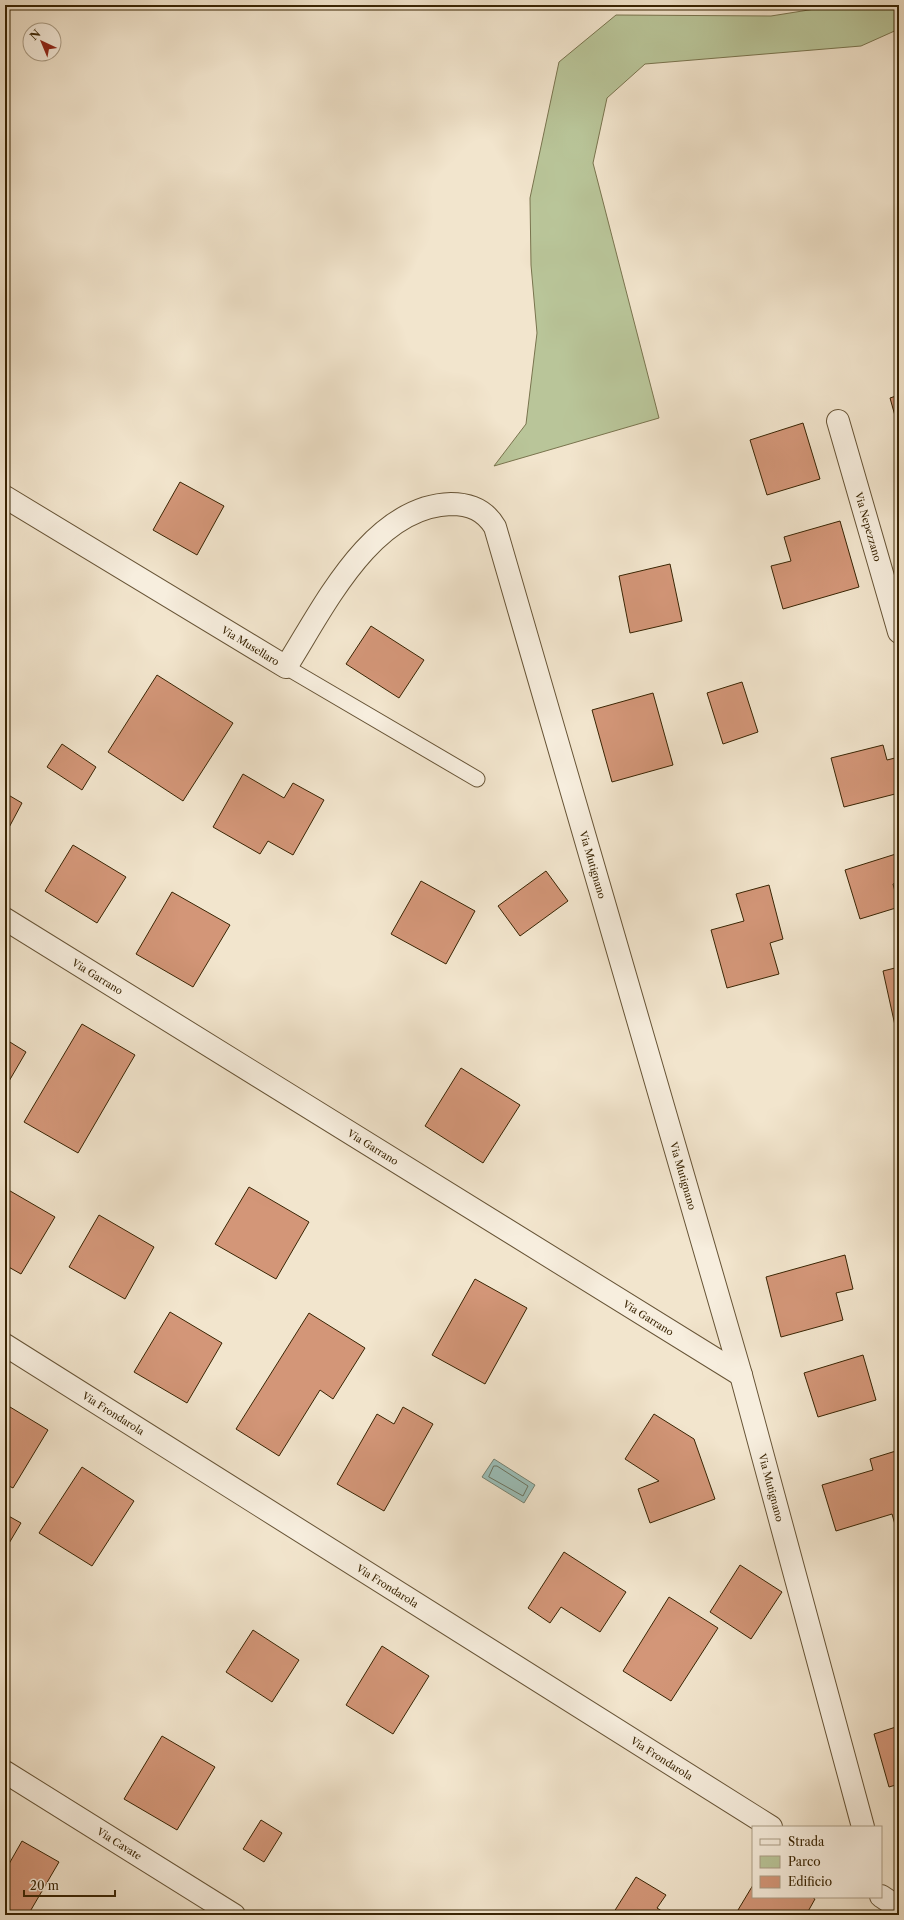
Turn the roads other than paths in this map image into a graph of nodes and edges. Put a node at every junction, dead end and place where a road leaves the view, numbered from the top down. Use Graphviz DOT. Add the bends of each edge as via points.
graph roads {
  1 [pos="838,421"];
  2 [pos="5,497"];
  3 [pos="495,527"];
  4 [pos="899,632"];
  5 [pos="286,667"];
  6 [pos="477,778"];
  7 [pos="5,919"];
  8 [pos="5,1345"];
  9 [pos="740,1375"];
  10 [pos="5,1772"];
  11 [pos="769,1826"];
  12 [pos="863,1826"];
  13 [pos="234,1915"];
  1 -- 4 [label="street, Via Nepezzano"];
  2 -- 5 [label="street, Via Musellaro"];
  3 -- 5 [label="street, Via Musellaro" via="478,509 456,504 430,508 392,525 376,538 346,573"];
  3 -- 9 [label="street, Via Mutignano"];
  5 -- 6 [label="lane"];
  7 -- 9 [label="street, Via Garrano"];
  8 -- 11 [label="street, Via Frondarola"];
  9 -- 12 [label="street, Via Mutignano"];
  10 -- 13 [label="street, Via Cavate"];
}
